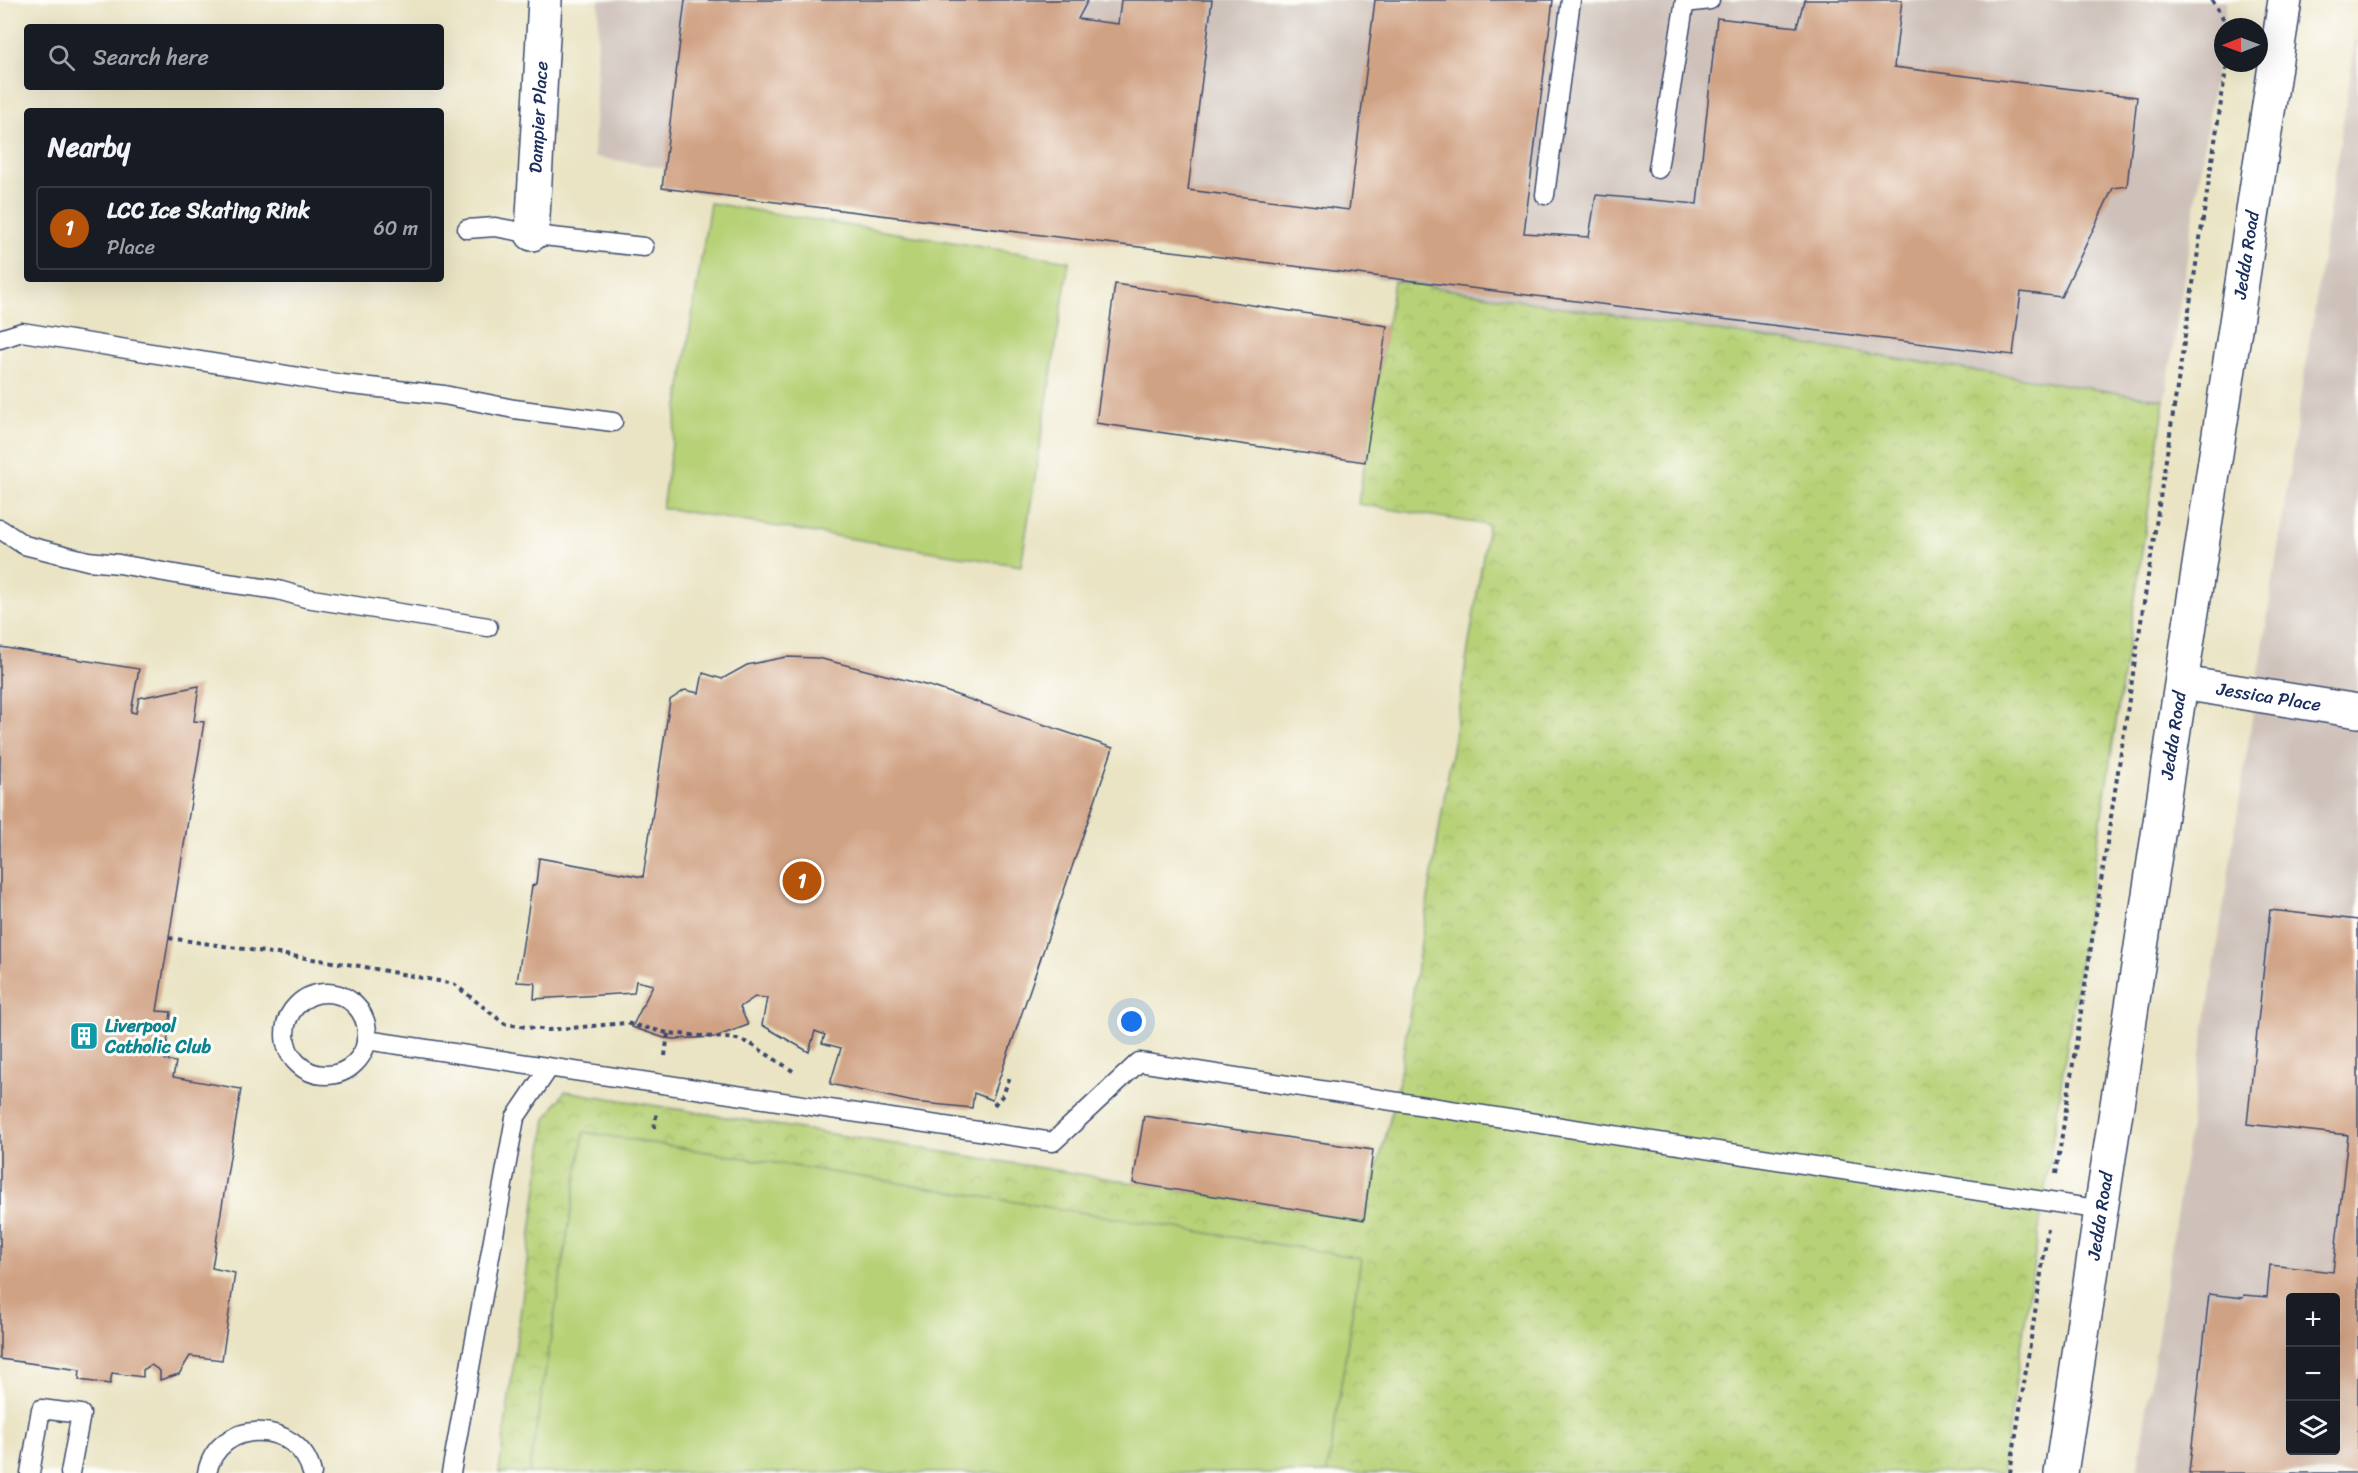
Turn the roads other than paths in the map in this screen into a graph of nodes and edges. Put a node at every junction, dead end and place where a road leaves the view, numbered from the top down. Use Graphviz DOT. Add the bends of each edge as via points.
graph roads {
  1 [pos="545,0"];
  2 [pos="1571,0"];
  3 [pos="1710,0"];
  4 [pos="2285,0"];
  5 [pos="1685,2"];
  6 [pos="1658,169"];
  7 [pos="1545,195"];
  8 [pos="467,229"];
  9 [pos="532,234"];
  10 [pos="644,247"];
  11 [pos="0,339"];
  12 [pos="613,422"];
  13 [pos="0,529"];
  14 [pos="488,627"];
  15 [pos="2182,683"];
  16 [pos="2358,711"];
  17 [pos="366,1040"];
  18 [pos="549,1068"];
  19 [pos="2102,1210"];
  20 [pos="452,1468"];
  21 [pos="30,1473"];
  22 [pos="70,1473"];
  23 [pos="207,1473"];
  24 [pos="312,1473"];
  25 [pos="2061,1473"];
  1 -- 9 [label="street, Dampier Place"];
  2 -- 7 [label="lane"];
  3 -- 5 [label="lane"];
  4 -- 15 [label="street, Jedda Road"];
  5 -- 6 [label="lane"];
  8 -- 9 [label="lane" via="495,227"];
  9 -- 10 [label="lane"];
  11 -- 12 [label="lane" via="22,332 342,384 444,395"];
  13 -- 14 [label="lane" via="24,545 88,561"];
  15 -- 16 [label="street, Jessica Place"];
  15 -- 19 [label="street, Jedda Road"];
  17 -- 17 [label="lane" via="360,1059 350,1068 325,1075 306,1070 290,1055 285,1028 293,1009 309,995 337,993 359,1009 365,1021"];
  17 -- 18 [label="lane"];
  18 -- 19 [label="lane" via="1053,1142 1139,1062"];
  18 -- 20 [label="lane" via="515,1118"];
  19 -- 25 [label="street, Jedda Road"];
  21 -- 22 [label="lane" via="41,1409 81,1414"];
  23 -- 24 [label="lane" via="212,1458 228,1440 256,1431 285,1437 297,1446"];
}
